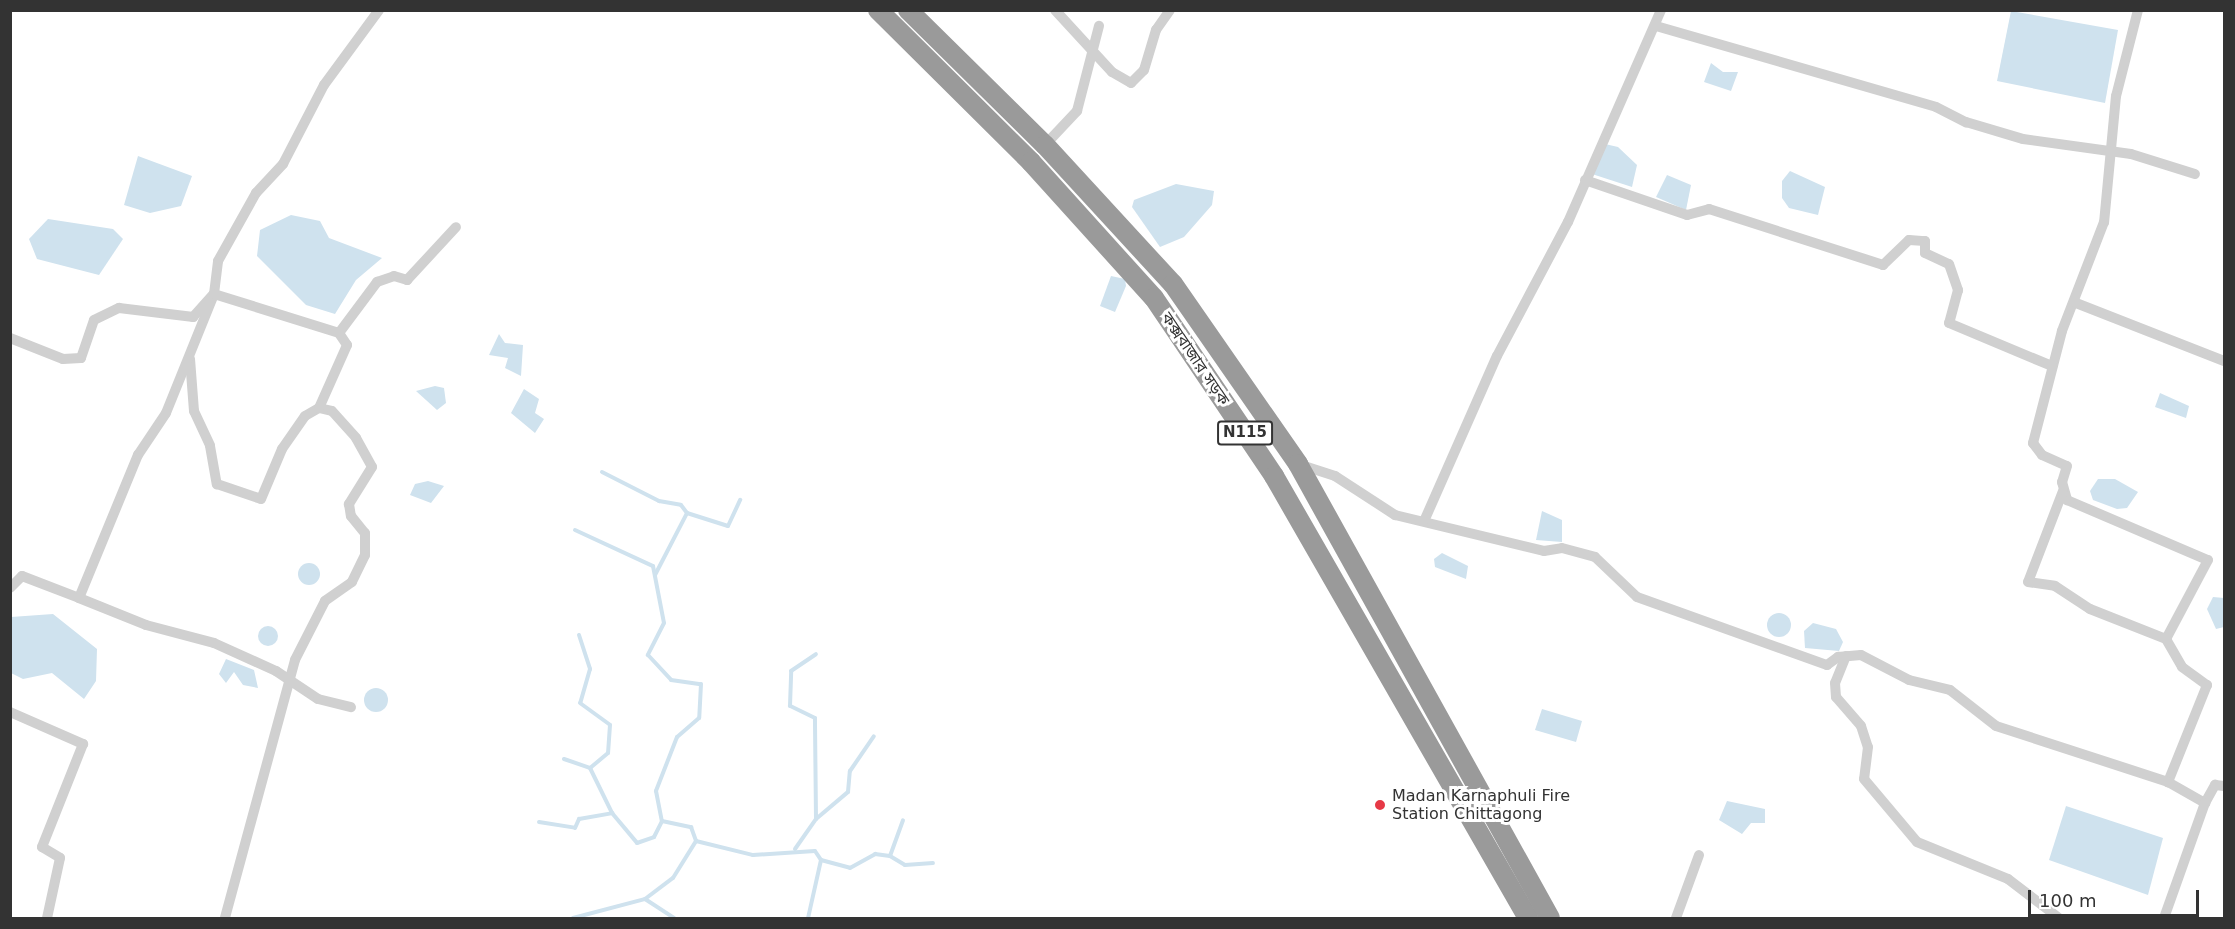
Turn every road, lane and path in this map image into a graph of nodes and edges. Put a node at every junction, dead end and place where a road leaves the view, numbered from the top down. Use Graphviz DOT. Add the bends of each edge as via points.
graph roads {
  1 [pos="379,10"];
  2 [pos="878,10"];
  3 [pos="908,10"];
  4 [pos="1055,10"];
  5 [pos="1170,10"];
  6 [pos="1661,10"];
  7 [pos="2138,10"];
  8 [pos="1099,26"];
  9 [pos="1656,26"];
  10 [pos="1091,49"];
  11 [pos="1045,145"];
  12 [pos="2111,154"];
  13 [pos="2195,174"];
  14 [pos="1585,180"];
  15 [pos="456,227"];
  16 [pos="214,294"];
  17 [pos="2076,303"];
  18 [pos="339,333"];
  19 [pos="10,338"];
  20 [pos="190,359"];
  21 [pos="2224,361"];
  22 [pos="2052,366"];
  23 [pos="319,408"];
  24 [pos="1298,464"];
  25 [pos="2063,491"];
  26 [pos="1425,519"];
  27 [pos="10,588"];
  28 [pos="79,598"];
  29 [pos="2166,639"];
  30 [pos="1846,656"];
  31 [pos="288,680"];
  32 [pos="351,707"];
  33 [pos="10,712"];
  34 [pos="2168,782"];
  35 [pos="2224,786"];
  36 [pos="2205,803"];
  37 [pos="1699,855"];
  38 [pos="47,918"];
  39 [pos="225,918"];
  40 [pos="1528,918"];
  41 [pos="1550,918"];
  42 [pos="1676,918"];
  43 [pos="2060,918"];
  44 [pos="2164,918"];
  1 -- 16 [label="street" via="324,85 283,164 256,194 218,261"];
  2 -- 40 [label="highway, কক্সবাজার সড়ক / N115" via="1030,162 1154,298 1280,486"];
  3 -- 11 [label="highway, কক্সবাজার সড়ক / N115"];
  4 -- 10 [label="street"];
  5 -- 10 [label="street" via="1156,30 1144,70 1131,83"];
  6 -- 9 [label="street"];
  7 -- 12 [label="street" via="2116,96"];
  8 -- 10 [label="street"];
  9 -- 12 [label="street" via="1936,106 1989,129"];
  9 -- 14 [label="street"];
  10 -- 11 [label="street" via="1077,111"];
  11 -- 24 [label="highway, কক্সবাজার সড়ক / N115" via="1173,284"];
  12 -- 13 [label="street" via="2131,154"];
  12 -- 17 [label="street" via="2104,222"];
  14 -- 22 [label="street" via="1688,215 1709,209 1883,265 1909,240 1925,242 1924,253 1949,264 1958,290 1949,323"];
  14 -- 26 [label="street"];
  15 -- 18 [label="street" via="407,280 394,276 377,282"];
  16 -- 18 [label="street"];
  16 -- 19 [label="street" via="193,317 119,308 94,320 81,358 63,359"];
  16 -- 20 [label="street"];
  17 -- 21 [label="street"];
  17 -- 22 [label="street"];
  18 -- 23 [label="street" via="347,345"];
  20 -- 23 [label="street" via="194,411 210,446 217,484 261,499 282,449 305,416"];
  20 -- 28 [label="street" via="166,413 138,455"];
  22 -- 25 [label="street" via="2033,443 2042,455 2067,466"];
  23 -- 31 [label="street" via="332,411 372,467 349,504 351,516 365,533 365,555 352,582 325,601 306,632"];
  24 -- 26 [label="street" via="1335,476 1395,515"];
  24 -- 41 [label="highway, কক্সবাজার সড়ক / N115"];
  25 -- 29 [label="street" via="2028,582 2055,586 2090,609"];
  25 -- 29 [label="street" via="2067,500 2208,560"];
  26 -- 30 [label="street" via="1544,551 1562,548 1595,557 1620,587 1682,615 1827,665"];
  27 -- 28 [label="street" via="22,576"];
  28 -- 31 [label="street" via="146,625 214,642"];
  29 -- 34 [label="street" via="2182,667 2207,685"];
  30 -- 34 [label="street" via="1862,655 1909,680 1950,690 1996,726"];
  30 -- 43 [label="street" via="1835,683 1836,697 1861,726 1868,747 1864,779 1917,842 2008,879"];
  31 -- 32 [label="street" via="318,699"];
  31 -- 39 [label="street"];
  33 -- 38 [label="street" via="83,744 42,847 60,858"];
  34 -- 36 [label="street"];
  35 -- 36 [label="street" via="2215,785"];
  36 -- 44 [label="street"];
  37 -- 42 [label="street"];
}
